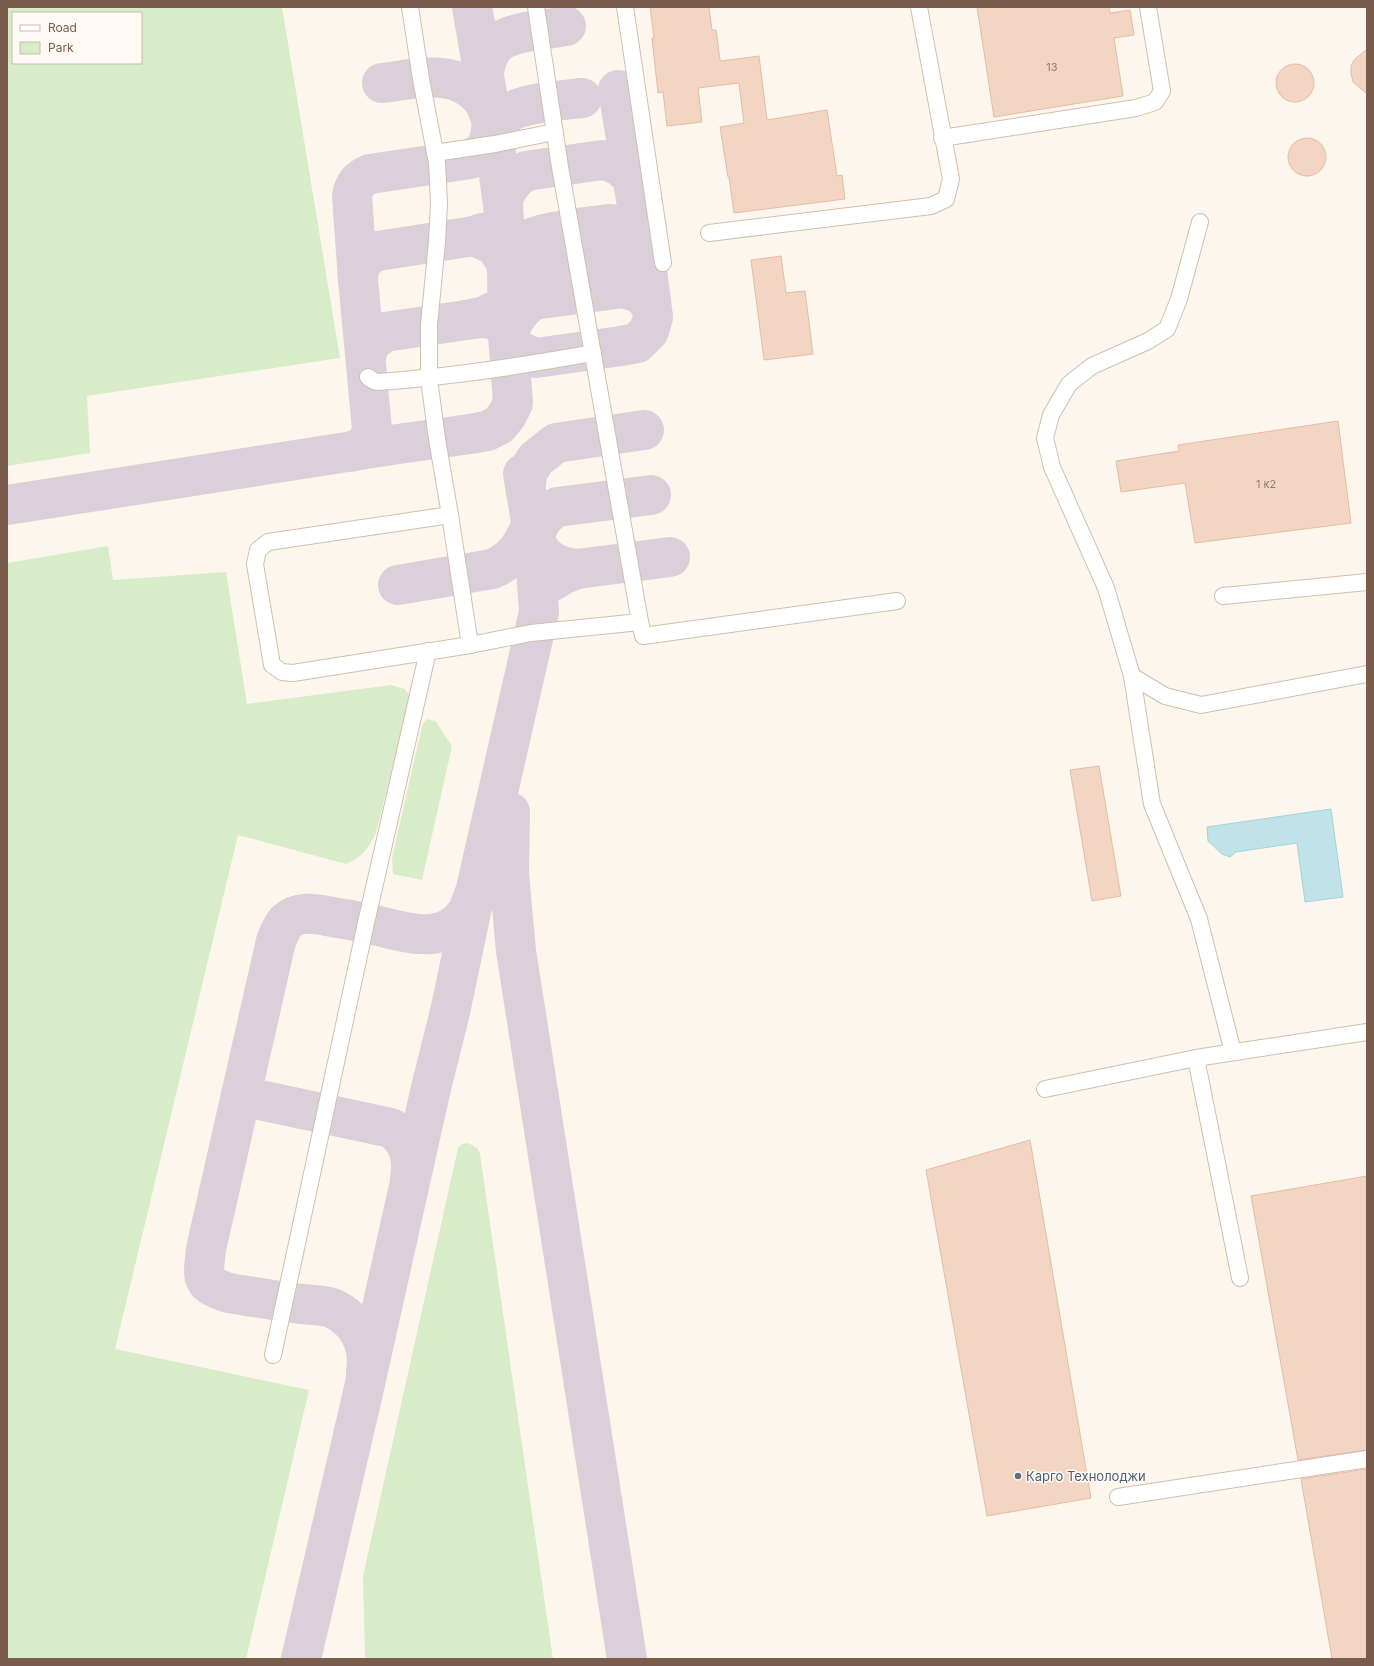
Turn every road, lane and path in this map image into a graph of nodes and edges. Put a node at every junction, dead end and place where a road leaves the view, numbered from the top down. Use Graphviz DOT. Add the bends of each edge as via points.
graph roads {
  1 [pos="410,7"];
  2 [pos="536,7"];
  3 [pos="625,7"];
  4 [pos="919,7"];
  5 [pos="1148,7"];
  6 [pos="554,132"];
  7 [pos="942,138"];
  8 [pos="435,153"];
  9 [pos="1200,222"];
  10 [pos="709,232"];
  11 [pos="663,263"];
  12 [pos="592,353"];
  13 [pos="368,377"];
  14 [pos="429,379"];
  15 [pos="450,515"];
  16 [pos="1367,582"];
  17 [pos="1223,596"];
  18 [pos="897,601"];
  19 [pos="639,616"];
  20 [pos="470,645"];
  21 [pos="428,651"];
  22 [pos="1367,674"];
  23 [pos="1132,676"];
  24 [pos="1367,1032"];
  25 [pos="1233,1052"];
  26 [pos="1196,1058"];
  27 [pos="1045,1089"];
  28 [pos="1240,1278"];
  29 [pos="273,1355"];
  30 [pos="1367,1459"];
  31 [pos="1118,1497"];
  1 -- 8 [label="lane" via="420,79"];
  2 -- 6 [label="lane"];
  3 -- 11 [label="lane"];
  4 -- 7 [label="lane"];
  5 -- 7 [label="lane" via="1162,91 1154,102 1136,108"];
  6 -- 8 [label="lane"];
  6 -- 12 [label="lane"];
  7 -- 10 [label="lane" via="951,179 946,199 931,206"];
  8 -- 14 [label="lane" via="439,202 429,325"];
  9 -- 23 [label="lane" via="1179,299 1167,329 1148,341 1092,366 1069,384 1051,415 1045,438 1052,467 1106,588"];
  12 -- 14 [label="lane" via="511,368"];
  12 -- 19 [label="lane"];
  13 -- 14 [label="lane" via="377,382"];
  14 -- 15 [label="lane"];
  15 -- 20 [label="lane"];
  15 -- 21 [label="lane" via="268,542 258,550 255,564 272,665 282,672 294,673"];
  16 -- 17 [label="lane"];
  18 -- 19 [label="lane" via="643,636"];
  19 -- 20 [label="lane" via="636,622 531,633"];
  20 -- 21 [label="lane"];
  21 -- 29 [label="lane" via="366,923"];
  22 -- 23 [label="lane" via="1201,705 1165,696"];
  23 -- 25 [label="lane" via="1152,804 1199,919"];
  24 -- 25 [label="lane"];
  25 -- 26 [label="lane"];
  26 -- 27 [label="lane"];
  26 -- 28 [label="lane"];
  30 -- 31 [label="lane"];
}
